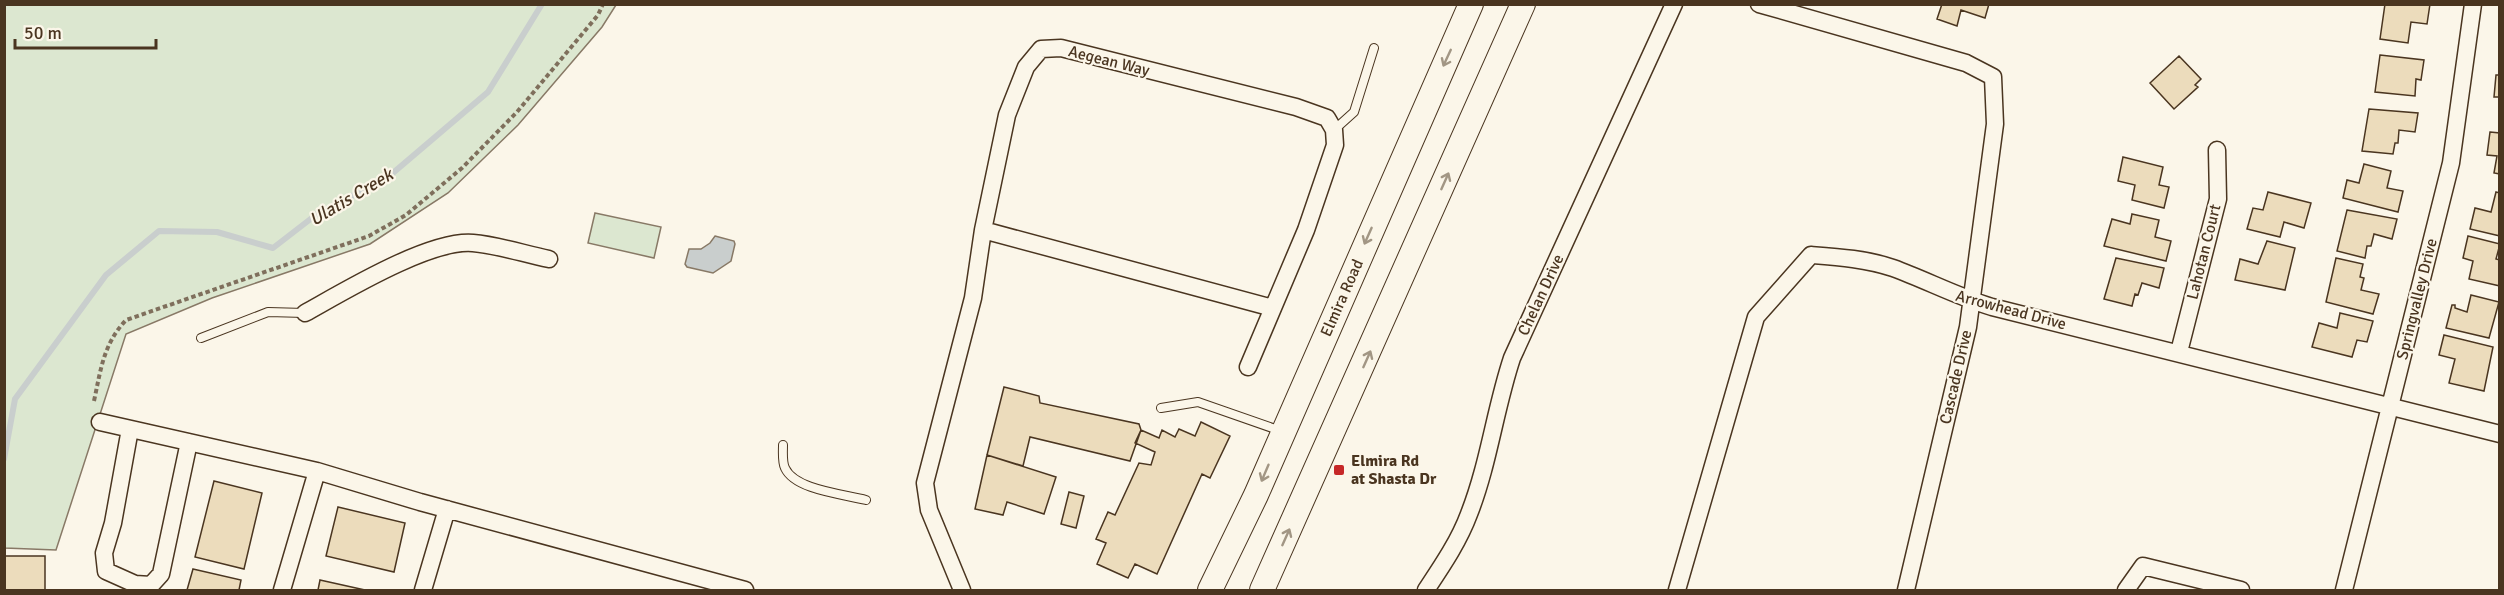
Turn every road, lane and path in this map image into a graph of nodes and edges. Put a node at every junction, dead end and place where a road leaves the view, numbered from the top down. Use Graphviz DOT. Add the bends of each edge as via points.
graph roads {
  1 [pos="603,4"];
  2 [pos="1471,4"];
  3 [pos="1523,4"];
  4 [pos="1674,4"];
  5 [pos="1760,4"];
  6 [pos="2473,4"];
  7 [pos="1374,48"];
  8 [pos="1334,130"];
  9 [pos="2217,150"];
  10 [pos="983,230"];
  11 [pos="549,259"];
  12 [pos="1970,301"];
  13 [pos="1273,308"];
  14 [pos="305,313"];
  15 [pos="201,338"];
  16 [pos="2179,352"];
  17 [pos="1248,366"];
  18 [pos="94,401"];
  19 [pos="2390,406"];
  20 [pos="1161,408"];
  21 [pos="100,422"];
  22 [pos="130,429"];
  23 [pos="1283,431"];
  24 [pos="2499,434"];
  25 [pos="189,442"];
  26 [pos="783,445"];
  27 [pos="318,471"];
  28 [pos="866,500"];
  29 [pos="447,509"];
  30 [pos="282,591"];
  31 [pos="423,591"];
  32 [pos="745,591"];
  33 [pos="962,591"];
  34 [pos="1210,591"];
  35 [pos="1262,591"];
  36 [pos="1426,591"];
  37 [pos="1677,591"];
  38 [pos="1906,591"];
  39 [pos="2126,591"];
  40 [pos="2241,591"];
  41 [pos="2344,591"];
  1 -- 18 [label="path" via="517,112 462,168 406,215 369,236 126,320 113,335 102,362"];
  2 -- 23 [label="main road, Elmira Road, one-way"];
  35 -- 3 [label="main road, one-way"];
  4 -- 36 [label="street, Chelan Drive" via="1512,358 1469,515"];
  5 -- 12 [label="street, Cascade Drive" via="1965,63 1994,77 1995,124"];
  6 -- 19 [label="street, Springvalley Drive" via="2451,163"];
  7 -- 8 [label="lane" via="1354,112"];
  8 -- 10 [label="street, Aegean Way" via="1327,118 1296,107 1061,48 1041,50 1026,67 1007,115"];
  8 -- 13 [label="street" via="1332,155"];
  9 -- 16 [label="street, Lahotan Court" via="2218,199"];
  10 -- 13 [label="street"];
  10 -- 33 [label="street, Aegean Way" via="972,298 925,483 929,510"];
  11 -- 14 [label="street" via="471,243 446,246 376,274"];
  12 -- 16 [label="street, Arrowhead Drive"];
  12 -- 37 [label="street, Arrowhead Drive" via="1892,268 1850,258 1811,255 1756,317"];
  12 -- 38 [label="street, Cascade Drive" via="1968,327"];
  13 -- 17 [label="street"];
  14 -- 15 [label="lane" via="268,312"];
  16 -- 19 [label="street, Arrowhead Drive"];
  19 -- 24 [label="street, Arrowhead Drive"];
  19 -- 41 [label="street, Springvalley Drive"];
  20 -- 23 [label="lane" via="1198,402"];
  21 -- 22 [label="street"];
  22 -- 25 [label="street"];
  22 -- 25 [label="street" via="104,554 105,570 135,584 151,585 161,574"];
  23 -- 34 [label="main road, Elmira Road, one-way"];
  25 -- 27 [label="street"];
  26 -- 28 [label="lane" via="784,466 790,477 803,485"];
  27 -- 29 [label="street"];
  27 -- 30 [label="street"];
  29 -- 31 [label="street"];
  29 -- 32 [label="street"];
  39 -- 40 [label="street" via="2143,566"];
}
